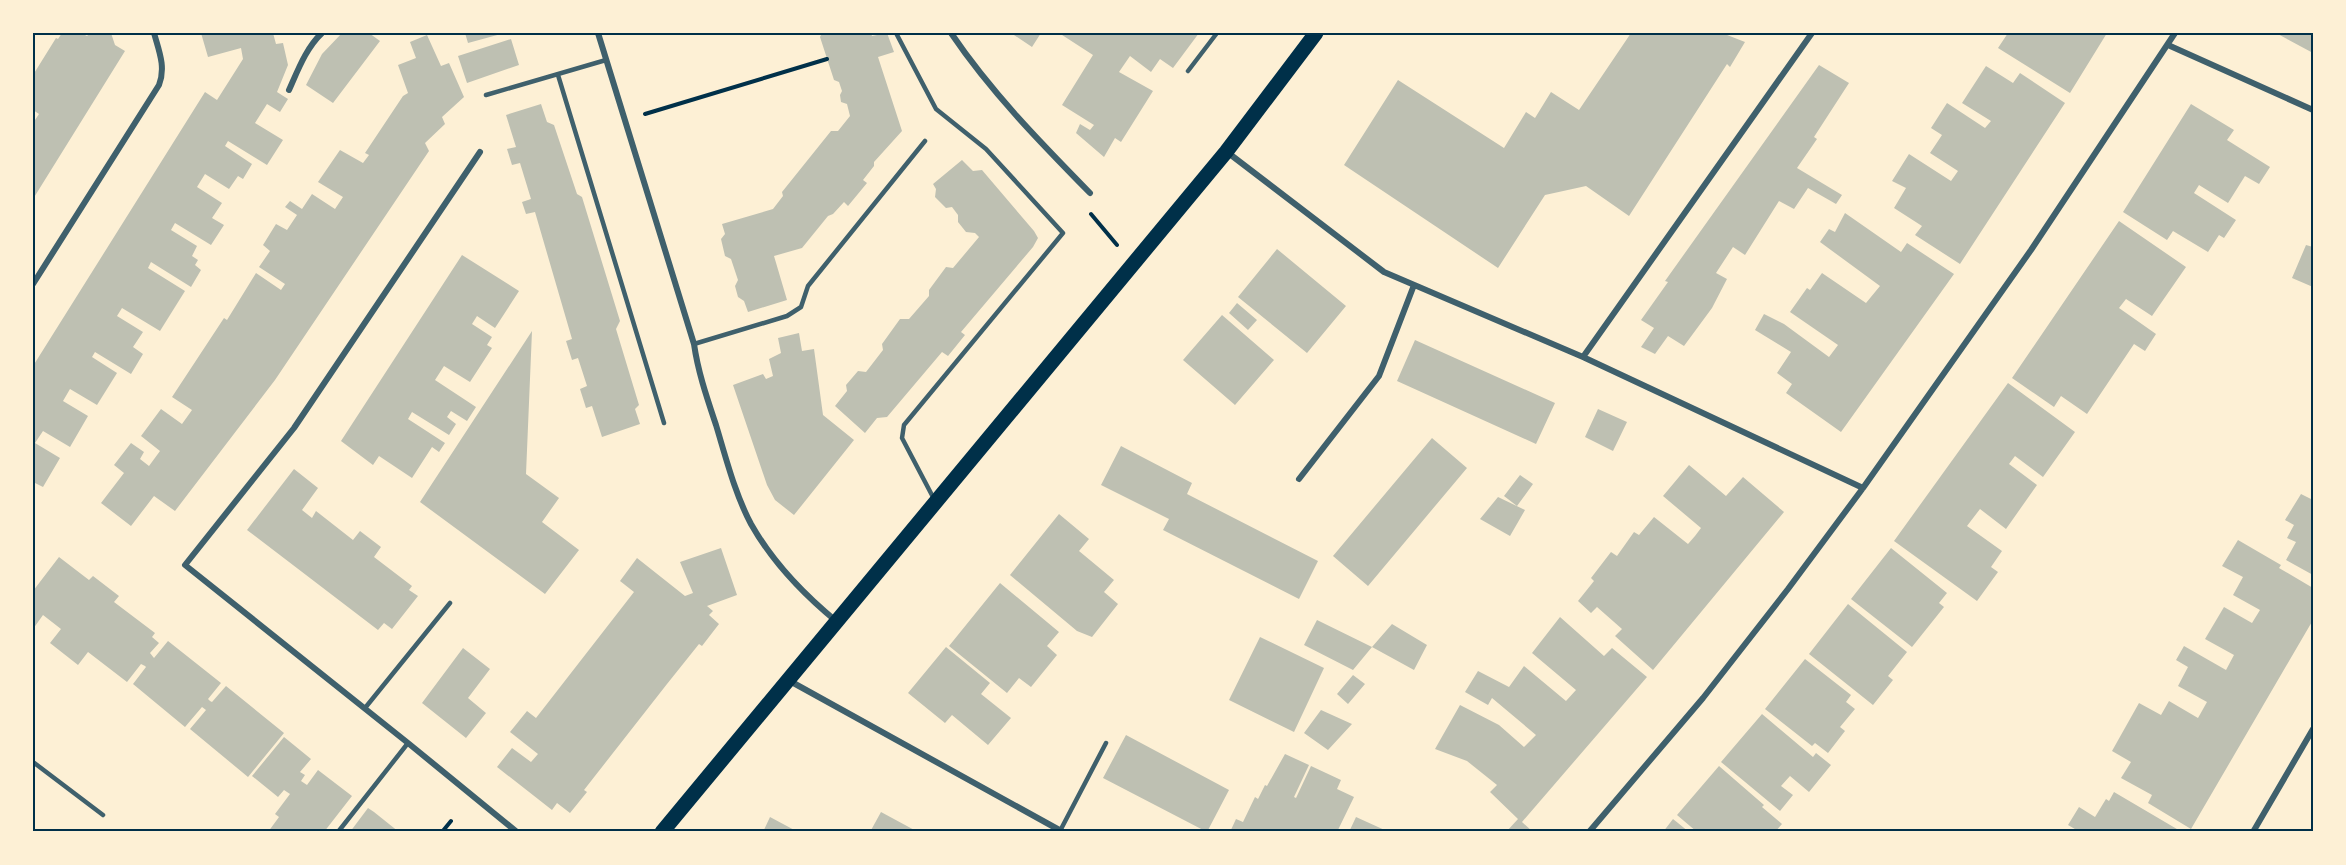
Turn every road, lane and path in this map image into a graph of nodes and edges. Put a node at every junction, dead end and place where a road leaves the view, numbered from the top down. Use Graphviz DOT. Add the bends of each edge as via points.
graph roads {
  1 [pos="154,33"];
  2 [pos="322,33"];
  3 [pos="598,33"];
  4 [pos="896,33"];
  5 [pos="951,33"];
  6 [pos="1216,33"];
  7 [pos="1316,33"];
  8 [pos="1812,33"];
  9 [pos="2175,33"];
  10 [pos="2169,45"];
  11 [pos="827,59"];
  12 [pos="606,60"];
  13 [pos="1188,71"];
  14 [pos="558,75"];
  15 [pos="289,90"];
  16 [pos="486,95"];
  17 [pos="2313,110"];
  18 [pos="624,120"];
  19 [pos="925,141"];
  20 [pos="480,152"];
  21 [pos="1226,152"];
  22 [pos="1090,193"];
  23 [pos="1135,262"];
  24 [pos="33,284"];
  25 [pos="1414,285"];
  26 [pos="694,344"];
  27 [pos="1583,357"];
  28 [pos="664,423"];
  29 [pos="1299,479"];
  30 [pos="1863,488"];
  31 [pos="935,502"];
  32 [pos="450,603"];
  33 [pos="836,622"];
  34 [pos="788,680"];
  35 [pos="365,708"];
  36 [pos="2313,729"];
  37 [pos="408,743"];
  38 [pos="1106,743"];
  39 [pos="33,762"];
  40 [pos="103,815"];
  41 [pos="451,821"];
  42 [pos="338,832"];
  43 [pos="442,832"];
  44 [pos="517,832"];
  45 [pos="662,832"];
  46 [pos="1061,832"];
  47 [pos="1589,832"];
  48 [pos="2253,832"];
  1 -- 24 [label="street" via="163,63 159,85"];
  2 -- 15 [label="street" via="303,59"];
  3 -- 12 [label="street"];
  4 -- 31 [label="lane" via="936,109 987,149 1063,233 904,425 902,438"];
  5 -- 22 [label="street" via="1028,130"];
  6 -- 13 [label="lane"];
  7 -- 21 [label="main road"];
  8 -- 27 [label="street"];
  9 -- 10 [label="street"];
  10 -- 17 [label="street"];
  10 -- 30 [label="street"];
  11 -- 18 [label="path"];
  12 -- 14 [label="lane"];
  12 -- 18 [label="street"];
  14 -- 16 [label="lane"];
  14 -- 28 [label="lane"];
  18 -- 26 [label="street"];
  19 -- 26 [label="lane" via="808,286 801,307 787,316"];
  20 -- 35 [label="street" via="294,428 185,566"];
  21 -- 23 [label="main road"];
  21 -- 25 [label="street" via="1384,272"];
  22 -- 23 [label="path" via="1090,212"];
  23 -- 31 [label="main road"];
  25 -- 27 [label="street"];
  25 -- 29 [label="street" via="1379,376"];
  26 -- 33 [label="street" via="727,461 750,522 779,566"];
  27 -- 30 [label="street"];
  30 -- 47 [label="street" via="1703,698"];
  31 -- 33 [label="main road"];
  32 -- 35 [label="lane"];
  33 -- 34 [label="main road"];
  34 -- 45 [label="main road"];
  34 -- 46 [label="street"];
  35 -- 37 [label="street"];
  36 -- 48 [label="street"];
  37 -- 42 [label="lane"];
  37 -- 44 [label="street"];
  38 -- 46 [label="lane"];
  39 -- 40 [label="lane"];
  41 -- 43 [label="path"];
}
